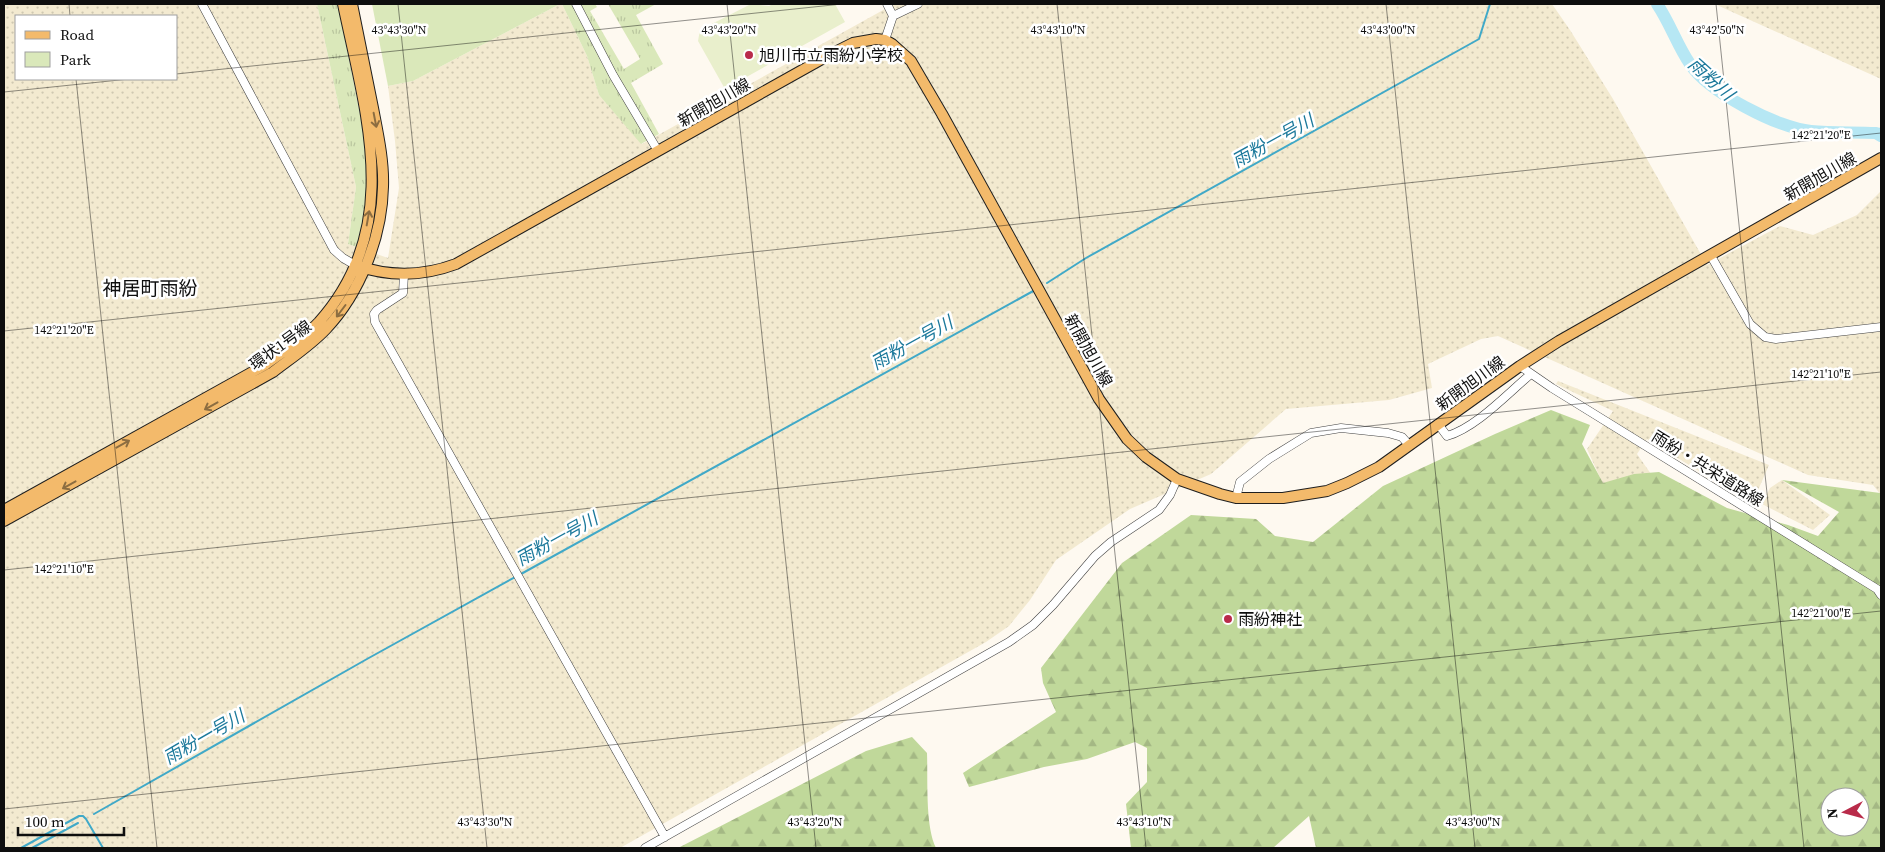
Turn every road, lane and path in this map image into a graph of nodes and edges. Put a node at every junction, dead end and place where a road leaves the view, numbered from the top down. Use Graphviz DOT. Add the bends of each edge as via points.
graph roads {
  1 [pos="202,4"];
  2 [pos="343,4"];
  3 [pos="352,4"];
  4 [pos="576,4"];
  5 [pos="887,4"];
  6 [pos="918,4"];
  7 [pos="894,16"];
  8 [pos="885,40"];
  9 [pos="658,151"];
  10 [pos="1880,159"];
  11 [pos="1711,256"];
  12 [pos="360,267"];
  13 [pos="404,274"];
  14 [pos="1881,327"];
  15 [pos="1520,366"];
  16 [pos="1531,374"];
  17 [pos="1438,424"];
  18 [pos="1409,445"];
  19 [pos="1177,479"];
  20 [pos="1236,498"];
  21 [pos="4,510"];
  22 [pos="4,521"];
  23 [pos="1881,595"];
  24 [pos="665,837"];
  25 [pos="645,848"];
  1 -- 12 [label="street" via="334,250"];
  12 -- 2 [label="main road, 環状1号線, one-way" via="373,177"];
  3 -- 12 [label="main road, 環状1号線, one-way" via="380,145 384,186 382,208"];
  4 -- 9 [label="street"];
  5 -- 7 [label="street"];
  6 -- 7 [label="street"];
  7 -- 8 [label="street"];
  8 -- 9 [label="main road, 新開旭川線" via="867,40 846,47"];
  8 -- 19 [label="main road, 新開旭川線" via="911,61 1116,425 1146,457"];
  9 -- 13 [label="main road, 新開旭川線" via="456,264 436,271"];
  10 -- 11 [label="main road, 新開旭川線"];
  11 -- 14 [label="street" via="1750,324 1765,337 1776,339"];
  11 -- 15 [label="main road, 新開旭川線"];
  12 -- 13 [label="main road, 新開旭川線"];
  21 -- 12 [label="main road, 環状1号線, one-way" via="265,365 318,322"];
  12 -- 22 [label="main road, 環状1号線, one-way" via="360,283 342,311 308,346 273,372"];
  13 -- 24 [label="street" via="403,292 377,310 374,314 376,322"];
  15 -- 16 [label="street, 雨紛・共栄道路線"];
  15 -- 17 [label="main road, 新開旭川線"];
  16 -- 17 [label="street" via="1458,433 1447,436"];
  16 -- 23 [label="street, 雨紛・共栄道路線" via="1814,549"];
  17 -- 18 [label="main road, 新開旭川線"];
  18 -- 20 [label="main road, 新開旭川線" via="1379,467 1327,491 1283,498"];
  18 -- 20 [label="street" via="1402,437 1388,433 1341,428 1310,433 1240,482"];
  19 -- 20 [label="main road, 新開旭川線"];
  19 -- 24 [label="street" via="1159,510 1095,556 1054,604 1017,637"];
  24 -- 25 [label="street"];
}
